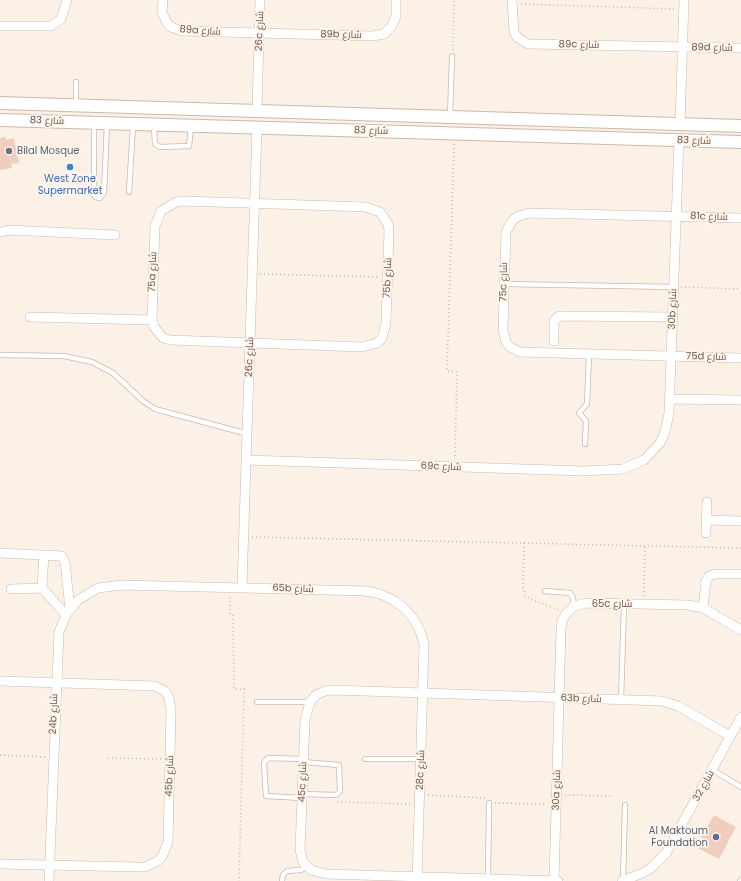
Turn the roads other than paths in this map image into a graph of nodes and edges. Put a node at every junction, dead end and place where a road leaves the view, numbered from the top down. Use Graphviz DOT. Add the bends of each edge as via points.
graph roads {
  1 [pos="67,0"];
  2 [pos="163,0"];
  3 [pos="260,0"];
  4 [pos="396,0"];
  5 [pos="512,2"];
  6 [pos="684,5"];
  7 [pos="0,26"];
  8 [pos="259,34"];
  9 [pos="682,48"];
  10 [pos="741,48"];
  11 [pos="452,56"];
  12 [pos="76,82"];
  13 [pos="0,103"];
  14 [pos="76,105"];
  15 [pos="258,110"];
  16 [pos="450,116"];
  17 [pos="0,120"];
  18 [pos="562,120"];
  19 [pos="94,123"];
  20 [pos="106,123"];
  21 [pos="133,124"];
  22 [pos="154,124"];
  23 [pos="680,124"];
  24 [pos="191,125"];
  25 [pos="741,126"];
  26 [pos="256,127"];
  27 [pos="496,135"];
  28 [pos="679,140"];
  29 [pos="741,142"];
  30 [pos="129,192"];
  31 [pos="254,203"];
  32 [pos="676,216"];
  33 [pos="741,218"];
  34 [pos="0,232"];
  35 [pos="115,235"];
  36 [pos="504,284"];
  37 [pos="674,287"];
  38 [pos="30,317"];
  39 [pos="672,317"];
  40 [pos="152,320"];
  41 [pos="554,341"];
  42 [pos="250,344"];
  43 [pos="0,355"];
  44 [pos="589,355"];
  45 [pos="671,357"];
  46 [pos="741,358"];
  47 [pos="669,398"];
  48 [pos="741,400"];
  49 [pos="248,434"];
  50 [pos="585,444"];
  51 [pos="247,460"];
  52 [pos="634,465"];
  53 [pos="707,502"];
  54 [pos="706,520"];
  55 [pos="741,521"];
  56 [pos="706,533"];
  57 [pos="0,553"];
  58 [pos="44,555"];
  59 [pos="741,574"];
  60 [pos="122,585"];
  61 [pos="242,587"];
  62 [pos="42,588"];
  63 [pos="11,589"];
  64 [pos="545,591"];
  65 [pos="624,604"];
  66 [pos="574,606"];
  67 [pos="703,608"];
  68 [pos="68,612"];
  69 [pos="741,630"];
  70 [pos="424,658"];
  71 [pos="0,681"];
  72 [pos="56,682"];
  73 [pos="423,693"];
  74 [pos="559,698"];
  75 [pos="620,700"];
  76 [pos="257,702"];
  77 [pos="310,702"];
  78 [pos="741,717"];
  79 [pos="730,736"];
  80 [pos="365,759"];
  81 [pos="421,760"];
  82 [pos="303,761"];
  83 [pos="713,770"];
  84 [pos="741,787"];
  85 [pos="302,796"];
  86 [pos="489,803"];
  87 [pos="625,805"];
  88 [pos="0,864"];
  89 [pos="49,865"];
  90 [pos="307,866"];
  91 [pos="417,879"];
  92 [pos="488,879"];
  93 [pos="49,881"];
  94 [pos="282,881"];
  95 [pos="554,881"];
  96 [pos="558,881"];
  97 [pos="622,881"];
  1 -- 7 [label="street" via="61,19 51,26"];
  2 -- 8 [label="street, 89a شارع" via="164,18 176,30"];
  3 -- 8 [label="street, 26c شارع"];
  4 -- 8 [label="street, 89b شارع" via="395,22 389,30 379,35"];
  5 -- 9 [label="street, 89c شارع" via="514,32 528,44"];
  6 -- 9 [label="street"];
  8 -- 15 [label="street, 26c شارع"];
  9 -- 10 [label="street, 89d شارع"];
  9 -- 23 [label="street"];
  11 -- 16 [label="lane"];
  12 -- 14 [label="lane"];
  13 -- 14 [label="street, شارع 83"];
  14 -- 15 [label="street, شارع 83"];
  15 -- 16 [label="street, شارع 83"];
  16 -- 18 [label="street, شارع 83"];
  17 -- 19 [label="street, شارع 83"];
  18 -- 23 [label="street, شارع 83"];
  18 -- 27 [label="street" via="566,125 562,129 509,130"];
  19 -- 20 [label="street, شارع 83"];
  19 -- 20 [label="lane" via="94,193 100,198 104,193"];
  20 -- 21 [label="street, شارع 83"];
  21 -- 22 [label="street, شارع 83"];
  21 -- 30 [label="lane"];
  22 -- 24 [label="street, شارع 83"];
  22 -- 24 [label="lane" via="155,144 160,147 189,146"];
  23 -- 25 [label="street, شارع 83"];
  24 -- 26 [label="street, شارع 83"];
  26 -- 27 [label="street, شارع 83"];
  26 -- 31 [label="street, 26c شارع"];
  27 -- 28 [label="street, شارع 83"];
  28 -- 29 [label="street, شارع 83"];
  28 -- 32 [label="street, 30b شارع"];
  31 -- 40 [label="street, 75a شارع" via="180,202 168,205 161,211 155,226"];
  31 -- 42 [label="street, 26c شارع"];
  31 -- 42 [label="street, 75b شارع" via="366,207 380,212 388,224 389,231 388,278 385,330 377,343 362,347"];
  32 -- 33 [label="street, 81c شارع"];
  32 -- 36 [label="street, 75c شارع" via="523,214 512,220 506,232"];
  32 -- 37 [label="street, 30b شارع"];
  34 -- 35 [label="street" via="9,230"];
  36 -- 37 [label="lane"];
  36 -- 44 [label="street, 75c شارع" via="503,330 510,347 520,352"];
  37 -- 39 [label="street, 30b شارع"];
  38 -- 40 [label="street"];
  39 -- 41 [label="street" via="559,316 554,321"];
  39 -- 45 [label="street, 30b شارع"];
  40 -- 42 [label="street" via="157,333 170,340"];
  42 -- 49 [label="street, 26c شارع"];
  43 -- 49 [label="lane" via="64,356 88,360 113,373 143,401 155,408"];
  44 -- 45 [label="street, 75c شارع"];
  44 -- 50 [label="lane" via="587,404 580,413 586,421"];
  45 -- 46 [label="street, 75d شارع"];
  45 -- 47 [label="street, 30b شارع"];
  47 -- 48 [label="street"];
  47 -- 52 [label="street, 30b شارع" via="667,422 660,443 644,460"];
  49 -- 51 [label="street, 26c شارع"];
  51 -- 52 [label="street, 69c شارع" via="584,471 623,469"];
  51 -- 61 [label="street, 26c شارع"];
  53 -- 54 [label="street"];
  54 -- 55 [label="street"];
  54 -- 56 [label="street"];
  57 -- 58 [label="street"];
  58 -- 62 [label="street"];
  58 -- 68 [label="street" via="60,556 65,560"];
  59 -- 67 [label="street" via="709,576 706,580"];
  60 -- 61 [label="street, 65b شارع"];
  60 -- 68 [label="street, 24b شارع" via="98,588 78,600"];
  61 -- 70 [label="street, 65b شارع" via="380,594 393,600 413,618 422,638"];
  62 -- 63 [label="street"];
  62 -- 68 [label="street"];
  64 -- 66 [label="lane" via="570,593"];
  65 -- 66 [label="street, 65c شارع" via="587,603"];
  65 -- 67 [label="street, 65c شارع" via="688,605"];
  65 -- 75 [label="lane"];
  66 -- 74 [label="street" via="562,621"];
  67 -- 69 [label="street, 65c شارع"];
  68 -- 72 [label="street, 24b شارع" via="58,632"];
  70 -- 73 [label="street, 28c شارع"];
  71 -- 72 [label="street"];
  72 -- 89 [label="street, 24b شارع"];
  72 -- 89 [label="street, 45b شارع" via="149,685 166,692 171,704 168,842 158,861 146,867"];
  73 -- 74 [label="street, 63b شارع"];
  73 -- 77 [label="street" via="334,690 316,695"];
  73 -- 81 [label="street, 28c شارع"];
  74 -- 75 [label="street, 63b شارع"];
  74 -- 95 [label="street, 30a شارع"];
  75 -- 79 [label="street, 63b شارع" via="670,703"];
  76 -- 77 [label="lane"];
  77 -- 82 [label="street, 45c شارع" via="305,716"];
  78 -- 79 [label="street, شارع 32"];
  79 -- 83 [label="street, شارع 32"];
  80 -- 81 [label="lane"];
  81 -- 91 [label="street, 28c شارع"];
  82 -- 85 [label="street, 45c شارع"];
  82 -- 85 [label="lane" via="339,765 340,791 336,795"];
  82 -- 85 [label="lane" via="268,758 264,763 266,796"];
  83 -- 84 [label="lane"];
  83 -- 97 [label="street, شارع 32" via="666,853 647,870"];
  85 -- 90 [label="street, 45c شارع" via="300,850 303,862"];
  86 -- 92 [label="lane"];
  87 -- 97 [label="lane"];
  88 -- 89 [label="street, 45b شارع"];
  89 -- 93 [label="street, 24b شارع"];
  90 -- 91 [label="street" via="320,874"];
  90 -- 94 [label="lane" via="302,870 287,871"];
  91 -- 92 [label="street"];
  92 -- 95 [label="street"];
  95 -- 96 [label="street"];
}
